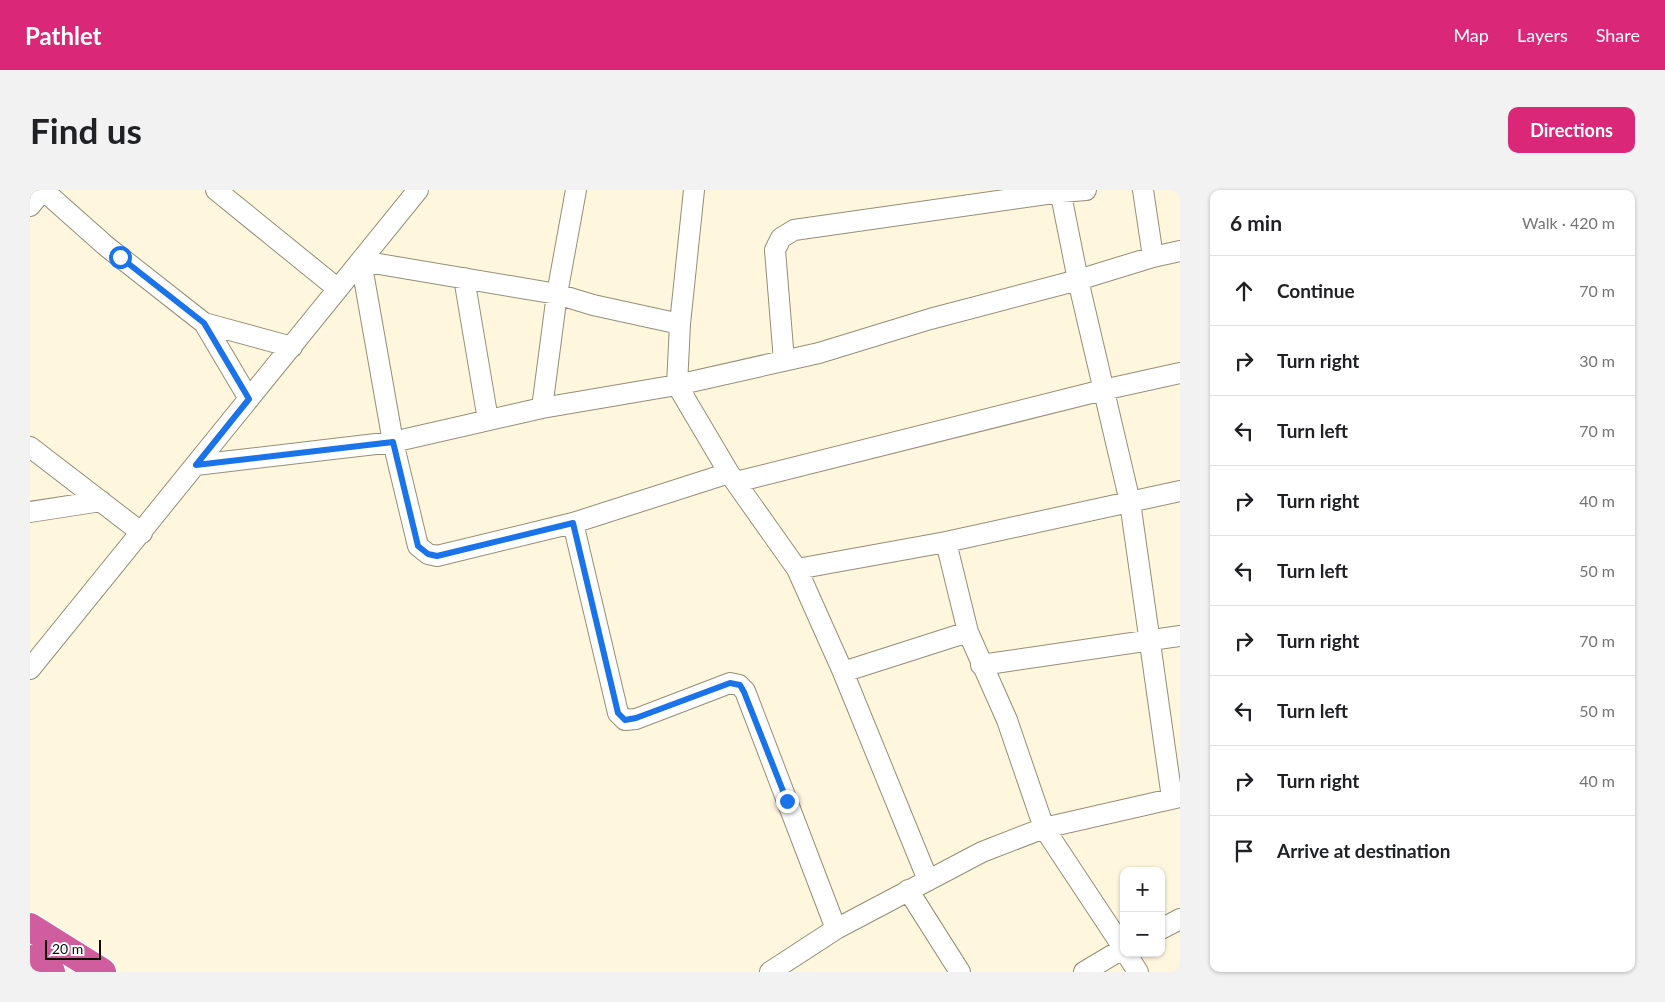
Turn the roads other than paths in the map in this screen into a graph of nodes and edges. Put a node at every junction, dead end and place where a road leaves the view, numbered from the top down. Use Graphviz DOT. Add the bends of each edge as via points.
graph roads {
  1 [pos="43,190"];
  2 [pos="216,190"];
  3 [pos="417,190"];
  4 [pos="576,190"];
  5 [pos="694,190"];
  6 [pos="1086,190"];
  7 [pos="1143,190"];
  8 [pos="1060,191"];
  9 [pos="30,206"];
  10 [pos="1180,251"];
  11 [pos="1153,257"];
  12 [pos="361,261"];
  13 [pos="464,278"];
  14 [pos="1078,280"];
  15 [pos="338,289"];
  16 [pos="558,294"];
  17 [pos="204,323"];
  18 [pos="680,324"];
  19 [pos="292,347"];
  20 [pos="784,361"];
  21 [pos="1180,373"];
  22 [pos="677,385"];
  23 [pos="1103,390"];
  24 [pos="249,399"];
  25 [pos="542,408"];
  26 [pos="488,420"];
  27 [pos="393,442"];
  28 [pos="30,447"];
  29 [pos="196,465"];
  30 [pos="732,478"];
  31 [pos="1180,491"];
  32 [pos="101,501"];
  33 [pos="1130,502"];
  34 [pos="30,512"];
  35 [pos="573,523"];
  36 [pos="142,533"];
  37 [pos="946,542"];
  38 [pos="796,570"];
  39 [pos="968,632"];
  40 [pos="1180,636"];
  41 [pos="1150,640"];
  42 [pos="981,665"];
  43 [pos="30,669"];
  44 [pos="843,672"];
  45 [pos="1176,797"];
  46 [pos="1044,828"];
  47 [pos="928,880"];
  48 [pos="908,890"];
  49 [pos="1180,919"];
  50 [pos="30,927"];
  51 [pos="1165,927"];
  52 [pos="836,929"];
  53 [pos="1120,944"];
  54 [pos="1120,952"];
  55 [pos="1128,957"];
  56 [pos="30,959"];
  57 [pos="51,972"];
  58 [pos="102,972"];
  59 [pos="770,972"];
  60 [pos="960,972"];
  61 [pos="1084,972"];
  62 [pos="1138,972"];
  1 -- 9 [label="street"];
  1 -- 17 [label="street" via="106,246"];
  2 -- 15 [label="street"];
  3 -- 12 [label="street"];
  4 -- 16 [label="street"];
  5 -- 18 [label="street"];
  6 -- 8 [label="street"];
  7 -- 11 [label="street"];
  8 -- 14 [label="street"];
  8 -- 20 [label="street" via="794,230 781,238 775,250"];
  10 -- 11 [label="street"];
  11 -- 14 [label="street"];
  12 -- 13 [label="street"];
  12 -- 15 [label="street"];
  12 -- 27 [label="street"];
  13 -- 16 [label="street"];
  13 -- 26 [label="street"];
  14 -- 20 [label="street"];
  14 -- 23 [label="street"];
  15 -- 19 [label="street"];
  16 -- 18 [label="street"];
  16 -- 25 [label="street"];
  17 -- 19 [label="street"];
  17 -- 24 [label="street"];
  18 -- 22 [label="street"];
  19 -- 24 [label="street"];
  20 -- 22 [label="street"];
  21 -- 23 [label="street"];
  22 -- 25 [label="street"];
  22 -- 30 [label="street"];
  23 -- 30 [label="street"];
  23 -- 33 [label="street"];
  24 -- 29 [label="street"];
  25 -- 26 [label="street"];
  26 -- 27 [label="street"];
  27 -- 29 [label="street"];
  27 -- 35 [label="street" via="418,546 428,554 437,556"];
  28 -- 32 [label="street"];
  29 -- 36 [label="street"];
  30 -- 35 [label="street"];
  30 -- 38 [label="street"];
  31 -- 33 [label="street"];
  32 -- 34 [label="street"];
  32 -- 36 [label="street"];
  33 -- 37 [label="street"];
  33 -- 41 [label="street"];
  35 -- 52 [label="street" via="618,713 625,720 636,718 730,683 740,685"];
  36 -- 43 [label="street"];
  37 -- 38 [label="street"];
  37 -- 39 [label="street"];
  38 -- 44 [label="street"];
  39 -- 42 [label="street"];
  39 -- 44 [label="street"];
  40 -- 41 [label="street"];
  41 -- 42 [label="street"];
  41 -- 45 [label="street"];
  42 -- 46 [label="street" via="1007,720"];
  44 -- 47 [label="street"];
  45 -- 46 [label="street"];
  46 -- 47 [label="street" via="982,852"];
  46 -- 53 [label="street"];
  47 -- 48 [label="street"];
  48 -- 52 [label="street"];
  48 -- 60 [label="street"];
  49 -- 51 [label="street"];
  50 -- 58 [label="highway"];
  52 -- 59 [label="street"];
  54 -- 61 [label="street"];
  55 -- 62 [label="street"];
  56 -- 57 [label="highway"];
}
